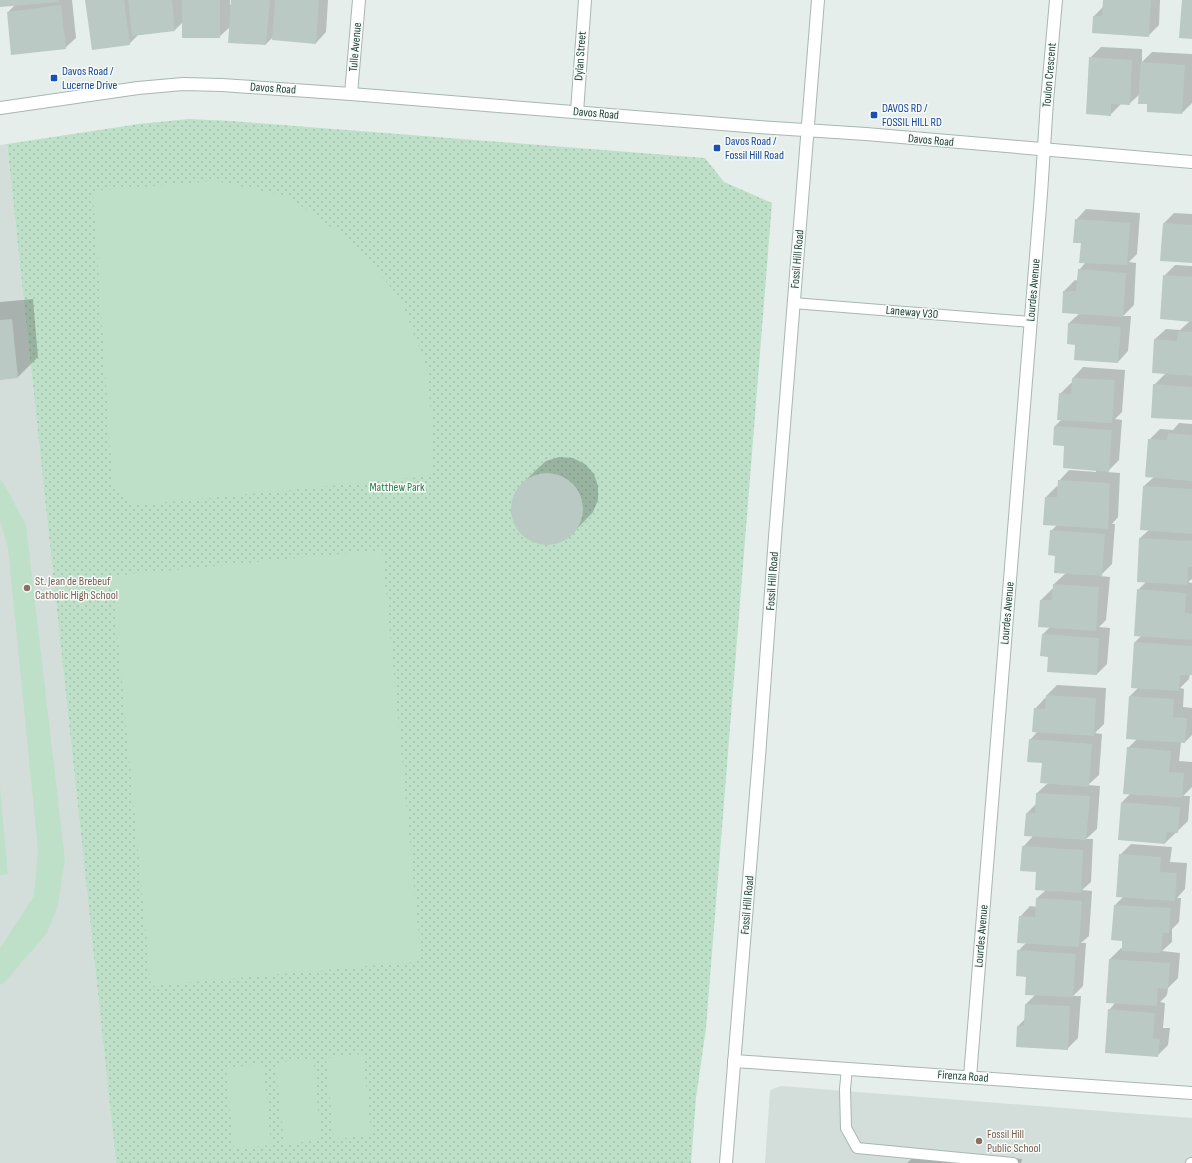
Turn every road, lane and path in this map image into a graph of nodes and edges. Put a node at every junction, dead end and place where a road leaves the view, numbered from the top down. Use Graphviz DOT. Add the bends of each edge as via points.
graph roads {
  1 [pos="359,0"];
  2 [pos="585,0"];
  3 [pos="818,0"];
  4 [pos="1056,0"];
  5 [pos="351,94"];
  6 [pos="0,108"];
  7 [pos="577,112"];
  8 [pos="807,130"];
  9 [pos="1044,150"];
  10 [pos="1192,162"];
  11 [pos="793,303"];
  12 [pos="1030,322"];
  13 [pos="734,1060"];
  14 [pos="846,1068"];
  15 [pos="970,1077"];
  16 [pos="1192,1093"];
  17 [pos="726,1163"];
  18 [pos="1013,1163"];
  1 -- 5 [label="street, Tulle Avenue"];
  2 -- 7 [label="street, Dylan Street"];
  3 -- 8 [label="street, Fossil Hill Road"];
  4 -- 9 [label="street, Toulon Crescent"];
  5 -- 6 [label="street, Davos Road" via="183,84"];
  5 -- 7 [label="street, Davos Road"];
  7 -- 8 [label="street, Davos Road"];
  8 -- 9 [label="street, Davos Road"];
  8 -- 11 [label="street, Fossil Hill Road"];
  9 -- 10 [label="street, Davos Road"];
  9 -- 12 [label="street, Lourdes Avenue"];
  11 -- 12 [label="lane, Laneway V30"];
  11 -- 13 [label="street, Fossil Hill Road"];
  12 -- 15 [label="street, Lourdes Avenue"];
  13 -- 14 [label="street, Firenza Road"];
  13 -- 17 [label="street, Fossil Hill Road"];
  14 -- 15 [label="street, Firenza Road"];
  14 -- 18 [label="lane" via="846,1128 857,1148"];
  15 -- 16 [label="street, Firenza Road"];
}
